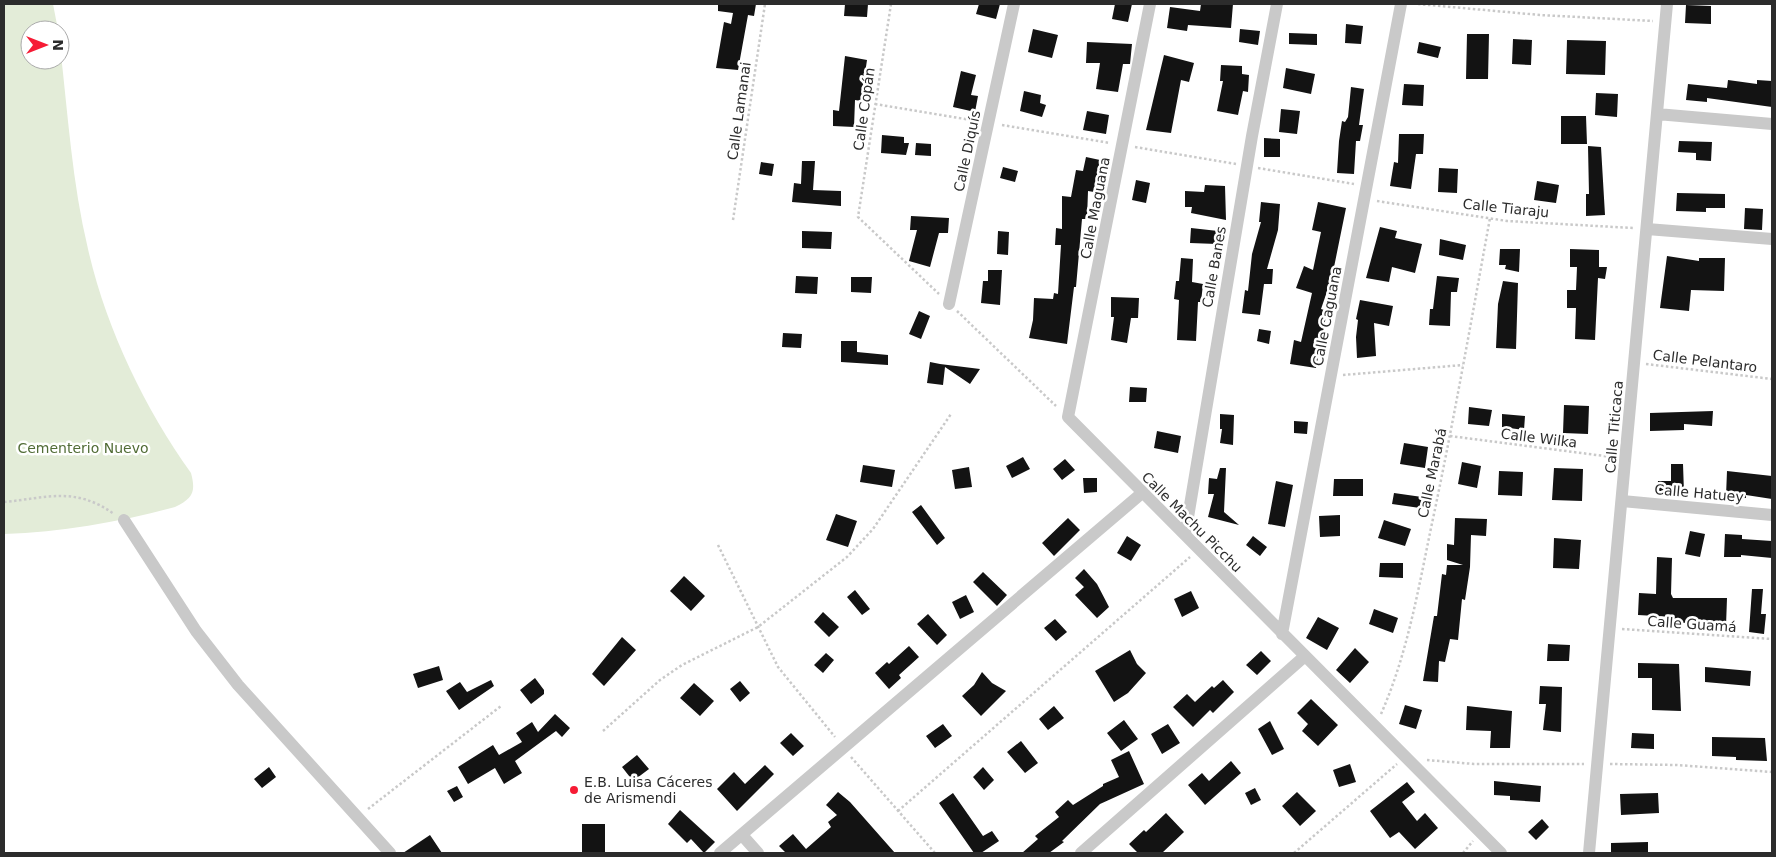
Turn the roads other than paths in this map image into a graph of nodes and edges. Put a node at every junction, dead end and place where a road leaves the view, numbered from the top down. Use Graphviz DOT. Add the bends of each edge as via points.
graph roads {
  1 [pos="1014,4"];
  2 [pos="1150,4"];
  3 [pos="1277,4"];
  4 [pos="1401,4"];
  5 [pos="1667,4"];
  6 [pos="1657,114"];
  7 [pos="1772,124"];
  8 [pos="1647,229"];
  9 [pos="1772,238"];
  10 [pos="949,304"];
  11 [pos="1068,417"];
  12 [pos="1142,492"];
  13 [pos="1622,501"];
  14 [pos="1772,515"];
  15 [pos="124,520"];
  16 [pos="1184,535"];
  17 [pos="1282,634"];
  18 [pos="1305,656"];
  19 [pos="742,834"];
  20 [pos="390,853"];
  21 [pos="720,853"];
  22 [pos="758,853"];
  23 [pos="1081,853"];
  24 [pos="1501,853"];
  25 [pos="1590,853"];
  1 -- 10 [label="street, Calle Diquís"];
  2 -- 11 [label="street, Calle Maguana"];
  3 -- 16 [label="street, Calle Banes"];
  4 -- 17 [label="street, Calle Caguana"];
  5 -- 6 [label="street, Calle Titicaca"];
  6 -- 7 [label="street"];
  6 -- 8 [label="street, Calle Titicaca"];
  8 -- 9 [label="street"];
  8 -- 13 [label="street, Calle Titicaca"];
  11 -- 12 [label="street, Calle Machu Picchu"];
  12 -- 16 [label="street, Calle Machu Picchu"];
  12 -- 19 [label="street"];
  13 -- 14 [label="street, Calle Hatuey"];
  13 -- 25 [label="street, Calle Titicaca"];
  15 -- 20 [label="street" via="196,632 238,685"];
  16 -- 17 [label="street, Calle Machu Picchu"];
  17 -- 18 [label="street, Calle Machu Picchu"];
  18 -- 23 [label="street"];
  18 -- 24 [label="street, Calle Machu Picchu"];
  19 -- 21 [label="street"];
  19 -- 22 [label="street"];
}
